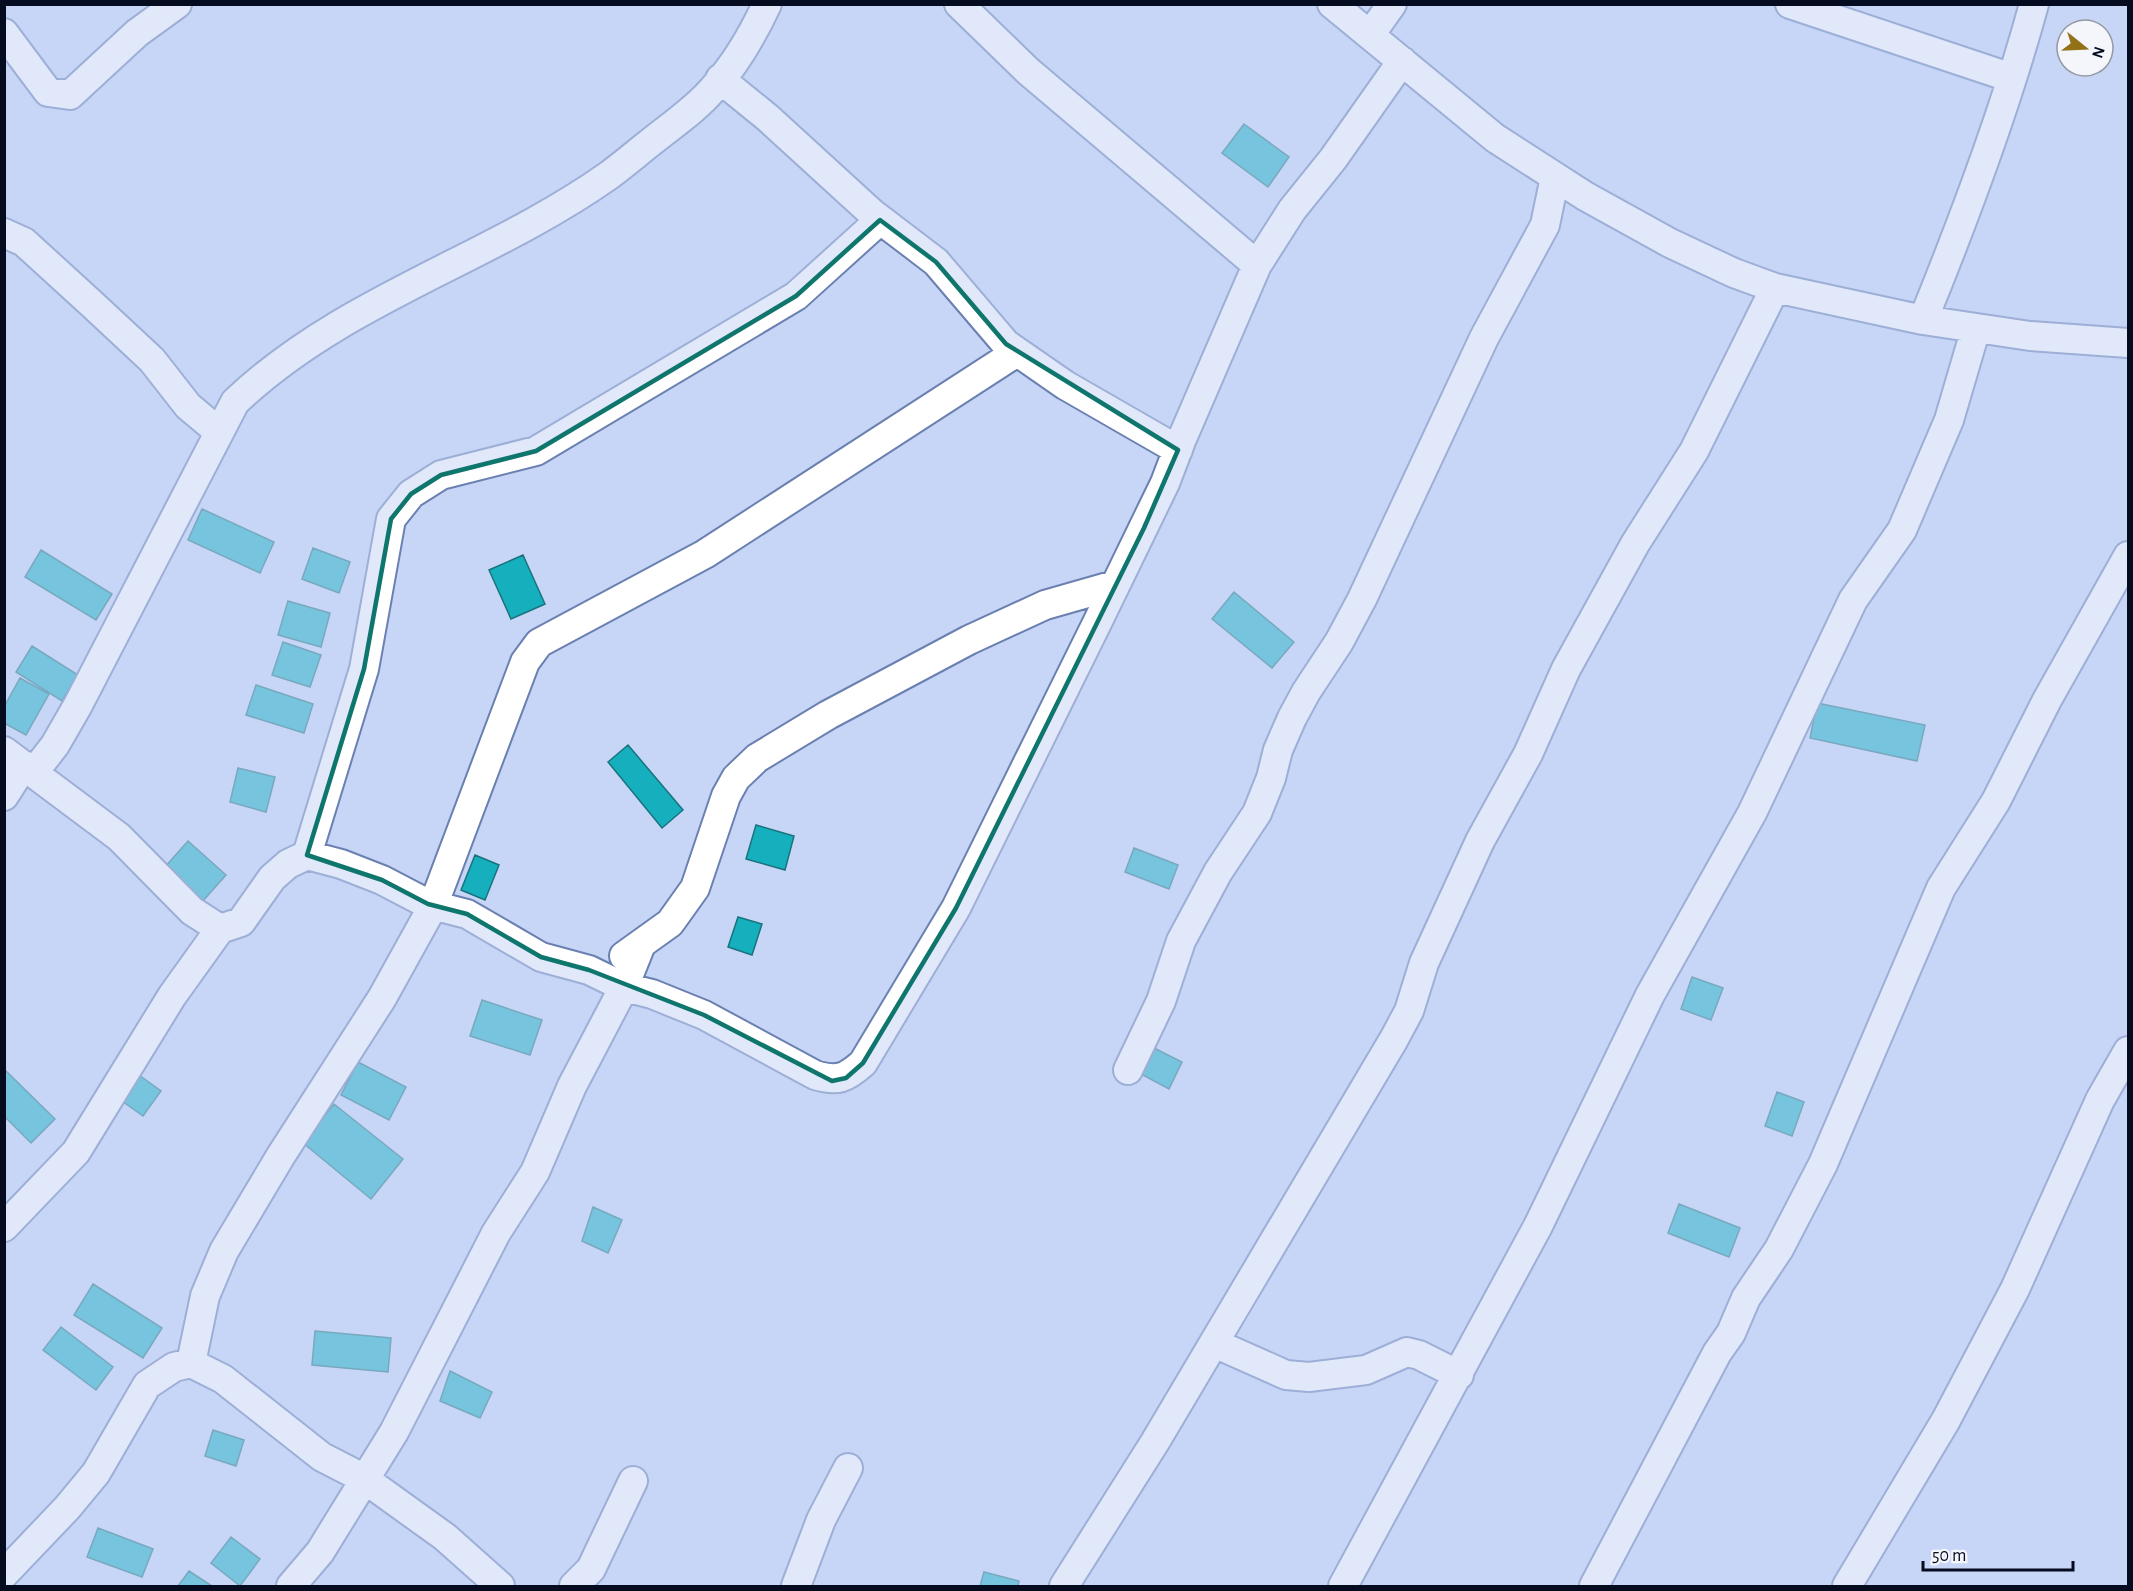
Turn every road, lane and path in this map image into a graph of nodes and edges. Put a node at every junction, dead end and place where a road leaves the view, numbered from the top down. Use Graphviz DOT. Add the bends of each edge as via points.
graph roads {
  1 [pos="177,4"];
  2 [pos="767,4"];
  3 [pos="959,4"];
  4 [pos="1332,4"];
  5 [pos="1392,4"];
  6 [pos="2034,4"];
  7 [pos="1795,6"];
  8 [pos="4,33"];
  9 [pos="1370,35"];
  10 [pos="1402,61"];
  11 [pos="2012,78"];
  12 [pos="720,80"];
  13 [pos="1555,177"];
  14 [pos="880,220"];
  15 [pos="4,233"];
  16 [pos="1257,266"];
  17 [pos="1775,288"];
  18 [pos="1923,320"];
  19 [pos="1976,328"];
  20 [pos="2128,343"];
  21 [pos="1017,352"];
  22 [pos="219,432"];
  23 [pos="1178,450"];
  24 [pos="2128,556"];
  25 [pos="1115,585"];
  26 [pos="21,762"];
  27 [pos="4,796"];
  28 [pos="307,855"];
  29 [pos="433,906"];
  30 [pos="220,929"];
  31 [pos="640,947"];
  32 [pos="589,970"];
  33 [pos="624,987"];
  34 [pos="2128,1051"];
  35 [pos="1128,1070"];
  36 [pos="4,1227"];
  37 [pos="1214,1343"];
  38 [pos="191,1363"];
  39 [pos="1459,1375"];
  40 [pos="848,1468"];
  41 [pos="363,1478"];
  42 [pos="633,1481"];
  43 [pos="4,1574"];
  44 [pos="291,1587"];
  45 [pos="500,1587"];
  46 [pos="574,1587"];
  47 [pos="796,1587"];
  48 [pos="1064,1587"];
  49 [pos="1343,1587"];
  50 [pos="1594,1587"];
  51 [pos="1847,1587"];
  1 -- 8 [label="street" via="137,33 70,94 48,92"];
  2 -- 12 [label="street"];
  3 -- 16 [label="street" via="1028,71"];
  4 -- 9 [label="street"];
  5 -- 9 [label="street"];
  6 -- 11 [label="street"];
  7 -- 11 [label="street"];
  9 -- 10 [label="street"];
  10 -- 13 [label="street" via="1495,138"];
  10 -- 16 [label="street" via="1292,210"];
  11 -- 18 [label="street"];
  12 -- 14 [label="street" via="768,118"];
  12 -- 22 [label="street" via="677,121 608,176 382,300 277,364 236,402"];
  13 -- 17 [label="street" via="1670,243"];
  13 -- 35 [label="street" via="1545,225 1484,338 1362,599 1292,718 1257,813 1218,872 1180,941 1161,1001"];
  14 -- 21 [label="street" via="936,262"];
  14 -- 28 [label="street" via="796,296 536,451 441,475 411,494 391,519 364,669"];
  15 -- 22 [label="street" via="24,242 93,305 152,360 188,406"];
  16 -- 23 [label="street"];
  17 -- 18 [label="street"];
  17 -- 37 [label="street" via="1694,451 1635,544 1566,669 1528,754 1480,841 1424,963 1409,1011"];
  18 -- 19 [label="street"];
  19 -- 20 [label="street"];
  19 -- 39 [label="street" via="1949,420 1902,530 1853,600 1752,813 1650,995 1538,1226"];
  21 -- 23 [label="street" via="1065,385"];
  21 -- 29 [label="street" via="705,554 538,642 525,662"];
  22 -- 26 [label="street" via="161,550 56,745"];
  23 -- 25 [label="street"];
  24 -- 50 [label="street" via="2047,700 1996,801 1941,888 1823,1164 1779,1249 1746,1298 1731,1333"];
  25 -- 31 [label="street" via="1044,605 969,640 828,715 757,758 736,778 726,796 695,888 670,923"];
  25 -- 33 [label="street" via="956,908 863,1064 846,1078 832,1081 815,1075 704,1015"];
  26 -- 27 [label="street"];
  26 -- 30 [label="street" via="119,837 192,911"];
  28 -- 29 [label="street" via="382,880"];
  28 -- 30 [label="street" via="272,878 242,922"];
  29 -- 32 [label="street" via="467,914 541,957"];
  29 -- 38 [label="street" via="382,998 224,1251 206,1296"];
  30 -- 36 [label="street" via="172,996 76,1152"];
  31 -- 32 [label="street"];
  31 -- 33 [label="street"];
  32 -- 33 [label="street"];
  33 -- 41 [label="street" via="572,1086 535,1172 496,1233 413,1396"];
  34 -- 51 [label="street" via="2100,1100 2010,1299 1946,1420"];
  37 -- 39 [label="street" via="1286,1375 1309,1377 1366,1370 1407,1352"];
  37 -- 48 [label="street"];
  38 -- 41 [label="street" via="223,1379 322,1457"];
  38 -- 43 [label="street" via="174,1367 147,1385 96,1473"];
  39 -- 49 [label="street"];
  40 -- 47 [label="street" via="821,1520"];
  41 -- 44 [label="street" via="320,1552"];
  41 -- 45 [label="street" via="445,1537"];
  42 -- 46 [label="street" via="591,1569"];
}
